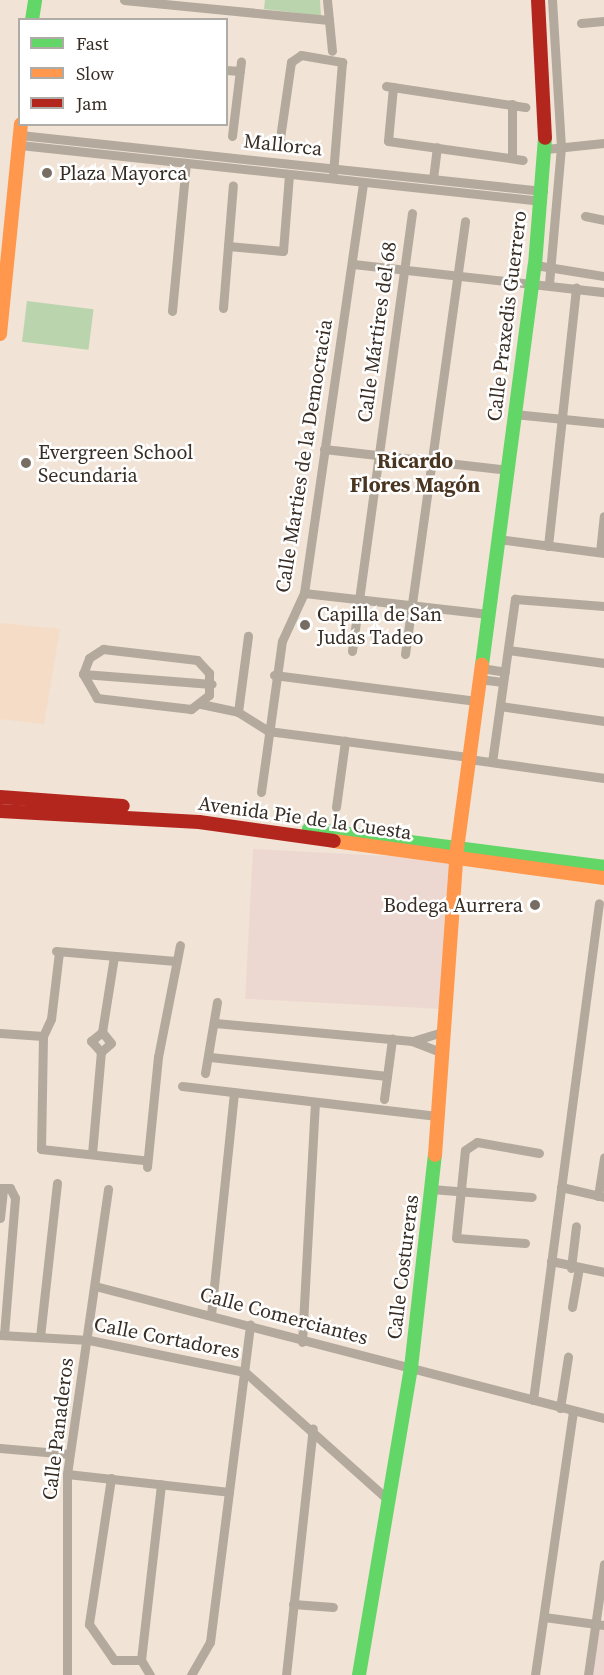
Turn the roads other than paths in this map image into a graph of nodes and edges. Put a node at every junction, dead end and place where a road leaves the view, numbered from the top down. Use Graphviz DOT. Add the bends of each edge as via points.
graph roads {
  1 [pos="35,0"];
  2 [pos="124,0"];
  3 [pos="327,0"];
  4 [pos="538,0"];
  5 [pos="552,0"];
  6 [pos="32,18"];
  7 [pos="329,20"];
  8 [pos="604,21"];
  9 [pos="581,23"];
  10 [pos="332,51"];
  11 [pos="228,69"];
  12 [pos="512,104"];
  13 [pos="525,107"];
  14 [pos="230,125"];
  15 [pos="20,135"];
  16 [pos="232,136"];
  17 [pos="604,143"];
  18 [pos="279,145"];
  19 [pos="437,147"];
  20 [pos="561,147"];
  21 [pos="546,149"];
  22 [pos="112,150"];
  23 [pos="512,155"];
  24 [pos="523,160"];
  25 [pos="186,163"];
  26 [pos="334,168"];
  27 [pos="289,175"];
  28 [pos="433,179"];
  29 [pos="333,180"];
  30 [pos="363,182"];
  31 [pos="464,182"];
  32 [pos="233,185"];
  33 [pos="463,193"];
  34 [pos="542,196"];
  35 [pos="412,213"];
  36 [pos="585,216"];
  37 [pos="604,220"];
  38 [pos="465,221"];
  39 [pos="228,246"];
  40 [pos="353,264"];
  41 [pos="535,265"];
  42 [pos="552,266"];
  43 [pos="404,271"];
  44 [pos="604,276"];
  45 [pos="458,277"];
  46 [pos="549,284"];
  47 [pos="531,286"];
  48 [pos="576,288"];
  49 [pos="604,292"];
  50 [pos="223,308"];
  51 [pos="172,311"];
  52 [pos="0,334"];
  53 [pos="514,414"];
  54 [pos="563,419"];
  55 [pos="604,423"];
  56 [pos="324,449"];
  57 [pos="379,454"];
  58 [pos="434,461"];
  59 [pos="507,470"];
  60 [pos="604,516"];
  61 [pos="498,539"];
  62 [pos="548,546"];
  63 [pos="602,553"];
  64 [pos="304,593"];
  65 [pos="359,599"];
  66 [pos="413,606"];
  67 [pos="604,606"];
  68 [pos="488,614"];
  69 [pos="248,636"];
  70 [pos="508,650"];
  71 [pos="352,651"];
  72 [pos="405,654"];
  73 [pos="604,663"];
  74 [pos="505,672"];
  75 [pos="83,674"];
  76 [pos="480,674"];
  77 [pos="274,675"];
  78 [pos="503,682"];
  79 [pos="212,684"];
  80 [pos="476,701"];
  81 [pos="201,704"];
  82 [pos="500,706"];
  83 [pos="238,712"];
  84 [pos="604,721"];
  85 [pos="268,731"];
  86 [pos="345,741"];
  87 [pos="473,759"];
  88 [pos="492,762"];
  89 [pos="604,778"];
  90 [pos="261,792"];
  91 [pos="0,797"];
  92 [pos="336,807"];
  93 [pos="0,810"];
  94 [pos="458,854"];
  95 [pos="604,867"];
  96 [pos="604,878"];
  97 [pos="599,903"];
  98 [pos="180,945"];
  99 [pos="114,956"];
  100 [pos="176,961"];
  101 [pos="217,1002"];
  102 [pos="215,1023"];
  103 [pos="445,1031"];
  104 [pos="102,1032"];
  105 [pos="0,1033"];
  106 [pos="44,1036"];
  107 [pos="392,1039"];
  108 [pos="412,1041"];
  109 [pos="101,1052"];
  110 [pos="444,1053"];
  111 [pos="210,1057"];
  112 [pos="205,1073"];
  113 [pos="387,1076"];
  114 [pos="182,1086"];
  115 [pos="234,1092"];
  116 [pos="384,1099"];
  117 [pos="315,1102"];
  118 [pos="439,1116"];
  119 [pos="539,1153"];
  120 [pos="92,1154"];
  121 [pos="604,1157"];
  122 [pos="57,1183"];
  123 [pos="561,1187"];
  124 [pos="1,1188"];
  125 [pos="108,1189"];
  126 [pos="431,1189"];
  127 [pos="459,1193"];
  128 [pos="601,1196"];
  129 [pos="532,1197"];
  130 [pos="0,1218"];
  131 [pos="576,1226"];
  132 [pos="525,1243"];
  133 [pos="551,1261"];
  134 [pos="575,1268"];
  135 [pos="604,1272"];
  136 [pos="95,1286"];
  137 [pos="572,1307"];
  138 [pos="211,1315"];
  139 [pos="250,1325"];
  140 [pos="2,1335"];
  141 [pos="40,1337"];
  142 [pos="88,1340"];
  143 [pos="302,1342"];
  144 [pos="568,1357"];
  145 [pos="411,1368"];
  146 [pos="245,1372"];
  147 [pos="533,1400"];
  148 [pos="560,1408"];
  149 [pos="573,1411"];
  150 [pos="604,1418"];
  151 [pos="313,1428"];
  152 [pos="0,1448"];
  153 [pos="69,1454"];
  154 [pos="68,1474"];
  155 [pos="111,1478"];
  156 [pos="161,1484"];
  157 [pos="229,1492"];
  158 [pos="386,1498"];
  159 [pos="604,1564"];
  160 [pos="293,1604"];
  161 [pos="333,1607"];
  162 [pos="544,1617"];
  163 [pos="600,1624"];
  164 [pos="141,1660"];
  165 [pos="67,1675"];
  166 [pos="150,1675"];
  167 [pos="191,1675"];
  168 [pos="286,1675"];
  169 [pos="359,1675"];
  170 [pos="535,1675"];
  171 [pos="588,1675"];
  1 -- 6 [label="street"];
  2 -- 7 [label="street"];
  3 -- 7 [label="street"];
  4 -- 21 [label="street, Calle Praxedis Guerrero"];
  5 -- 20 [label="street, Calle Praxedis Guerrero"];
  7 -- 10 [label="street"];
  8 -- 9 [label="street"];
  11 -- 14 [label="street, Mallorca" via="240,66"];
  12 -- 13 [label="street"];
  12 -- 19 [label="street" via="390,87 388,141"];
  12 -- 23 [label="street"];
  14 -- 16 [label="street, Mallorca"];
  15 -- 22 [label="street, Mallorca"];
  15 -- 52 [label="street"];
  17 -- 20 [label="street"];
  18 -- 26 [label="street" via="291,62 301,56 338,60 343,69"];
  19 -- 23 [label="street"];
  19 -- 28 [label="street"];
  20 -- 21 [label="street"];
  20 -- 42 [label="street, Calle Praxedis Guerrero"];
  21 -- 34 [label="street, Calle Praxedis Guerrero"];
  22 -- 25 [label="street, Mallorca"];
  22 -- 26 [label="street, Mallorca"];
  23 -- 24 [label="street"];
  25 -- 27 [label="street, Mallorca"];
  25 -- 51 [label="street"];
  26 -- 28 [label="street, Mallorca"];
  26 -- 29 [label="street"];
  27 -- 29 [label="street, Mallorca"];
  27 -- 39 [label="street" via="283,251"];
  28 -- 31 [label="street, Mallorca"];
  29 -- 30 [label="street, Mallorca"];
  30 -- 33 [label="street, Mallorca"];
  30 -- 40 [label="street, Calle Marties de la Democracia"];
  31 -- 33 [label="street"];
  31 -- 34 [label="street, Mallorca"];
  32 -- 39 [label="street"];
  33 -- 34 [label="street, Mallorca"];
  34 -- 41 [label="street, Calle Praxedis Guerrero"];
  35 -- 43 [label="street, Calle Mártires del 68"];
  36 -- 37 [label="street"];
  38 -- 45 [label="street"];
  39 -- 50 [label="street"];
  40 -- 43 [label="street"];
  40 -- 56 [label="street, Calle Marties de la Democracia"];
  41 -- 42 [label="street"];
  41 -- 47 [label="street, Calle Praxedis Guerrero"];
  42 -- 44 [label="street"];
  42 -- 46 [label="street, Calle Praxedis Guerrero"];
  43 -- 45 [label="street"];
  43 -- 57 [label="street, Calle Mártires del 68"];
  45 -- 47 [label="street"];
  45 -- 58 [label="street"];
  46 -- 47 [label="street"];
  46 -- 48 [label="street"];
  47 -- 53 [label="street, Calle Praxedis Guerrero"];
  48 -- 49 [label="street"];
  48 -- 54 [label="street"];
  53 -- 54 [label="street"];
  53 -- 59 [label="street, Calle Praxedis Guerrero"];
  54 -- 55 [label="street"];
  54 -- 62 [label="street"];
  56 -- 57 [label="street"];
  56 -- 64 [label="street, Calle Marties de la Democracia"];
  57 -- 58 [label="street"];
  57 -- 65 [label="street, Calle Mártires del 68"];
  58 -- 59 [label="street"];
  58 -- 66 [label="street"];
  59 -- 61 [label="street, Calle Praxedis Guerrero"];
  60 -- 63 [label="street"];
  61 -- 62 [label="street"];
  61 -- 68 [label="street, Calle Praxedis Guerrero"];
  62 -- 63 [label="street"];
  64 -- 65 [label="street"];
  64 -- 77 [label="street, Calle Marties de la Democracia" via="282,641"];
  65 -- 66 [label="street"];
  65 -- 71 [label="street, Calle Mártires del 68"];
  66 -- 68 [label="street"];
  66 -- 72 [label="street"];
  67 -- 70 [label="street" via="518,596"];
  68 -- 76 [label="street, Calle Praxedis Guerrero"];
  69 -- 83 [label="street"];
  70 -- 73 [label="street"];
  70 -- 74 [label="street"];
  74 -- 76 [label="street"];
  74 -- 78 [label="street"];
  75 -- 79 [label="street"];
  75 -- 79 [label="street" via="89,658 103,649 197,660"];
  75 -- 81 [label="street" via="88,690 102,700 191,709"];
  76 -- 78 [label="street"];
  76 -- 80 [label="street, Calle Praxedis Guerrero"];
  77 -- 80 [label="street"];
  77 -- 85 [label="street, Calle Marties de la Democracia"];
  78 -- 82 [label="street"];
  79 -- 81 [label="street"];
  80 -- 87 [label="street, Calle Praxedis Guerrero"];
  81 -- 83 [label="street"];
  82 -- 84 [label="street"];
  82 -- 88 [label="street"];
  83 -- 85 [label="street"];
  85 -- 86 [label="street"];
  85 -- 90 [label="street, Calle Marties de la Democracia"];
  86 -- 87 [label="street"];
  86 -- 92 [label="street"];
  87 -- 88 [label="street"];
  87 -- 94 [label="street, Calle Praxedis Guerrero"];
  88 -- 89 [label="street"];
  91 -- 94 [label="street, Avenida Pie de la Cuesta" via="137,807"];
  93 -- 94 [label="street, Avenida Pie de la Cuesta" via="160,818"];
  94 -- 95 [label="street, Avenida Pie de la Cuesta"];
  94 -- 96 [label="street, Avenida Pie de la Cuesta"];
  94 -- 103 [label="street, Calle Costureras"];
  97 -- 123 [label="street"];
  98 -- 100 [label="street"];
  99 -- 100 [label="street"];
  99 -- 104 [label="street"];
  99 -- 106 [label="street" via="56,951 51,1019"];
  100 -- 120 [label="street" via="145,1163"];
  101 -- 102 [label="street"];
  102 -- 107 [label="street"];
  102 -- 111 [label="street"];
  103 -- 108 [label="street"];
  103 -- 110 [label="street, Calle Costureras"];
  104 -- 109 [label="street" via="111,1043"];
  104 -- 109 [label="street" via="91,1041"];
  105 -- 106 [label="street"];
  106 -- 120 [label="street" via="41,1149"];
  107 -- 108 [label="street"];
  107 -- 113 [label="street"];
  108 -- 110 [label="street"];
  109 -- 120 [label="street"];
  110 -- 118 [label="street, Calle Costureras"];
  111 -- 112 [label="street"];
  111 -- 113 [label="street"];
  113 -- 116 [label="street"];
  114 -- 115 [label="street"];
  115 -- 117 [label="street"];
  115 -- 138 [label="street"];
  117 -- 118 [label="street"];
  117 -- 143 [label="street"];
  118 -- 126 [label="street, Calle Costureras"];
  119 -- 127 [label="street" via="470,1143"];
  121 -- 128 [label="street"];
  122 -- 141 [label="street"];
  123 -- 128 [label="street"];
  123 -- 133 [label="street"];
  124 -- 130 [label="street"];
  124 -- 140 [label="street" via="14,1192"];
  125 -- 136 [label="street, Calle Panaderos"];
  126 -- 127 [label="street"];
  126 -- 145 [label="street, Calle Costureras"];
  127 -- 129 [label="street"];
  127 -- 132 [label="street" via="456,1238"];
  131 -- 134 [label="street"];
  133 -- 134 [label="street"];
  133 -- 147 [label="street"];
  134 -- 135 [label="street"];
  134 -- 137 [label="street"];
  136 -- 138 [label="street, Calle Comerciantes"];
  136 -- 142 [label="street, Calle Panaderos"];
  138 -- 139 [label="street, Calle Comerciantes"];
  139 -- 143 [label="street, Calle Comerciantes"];
  139 -- 146 [label="street"];
  140 -- 141 [label="street, Calle Cortadores"];
  141 -- 142 [label="street, Calle Cortadores"];
  142 -- 146 [label="street, Calle Cortadores"];
  142 -- 153 [label="street, Calle Panaderos"];
  143 -- 145 [label="street, Calle Comerciantes"];
  144 -- 148 [label="street"];
  145 -- 147 [label="street, Calle Comerciantes"];
  145 -- 158 [label="street, Calle Costureras"];
  146 -- 151 [label="street, Calle Cortadores"];
  146 -- 157 [label="street"];
  147 -- 148 [label="street, Calle Comerciantes"];
  148 -- 149 [label="street, Calle Comerciantes"];
  149 -- 150 [label="street, Calle Comerciantes"];
  149 -- 162 [label="street"];
  151 -- 158 [label="street, Calle Cortadores"];
  151 -- 160 [label="street"];
  152 -- 153 [label="street"];
  153 -- 154 [label="street, Calle Panaderos"];
  154 -- 155 [label="street"];
  154 -- 165 [label="street, Calle Panaderos"];
  155 -- 156 [label="street"];
  155 -- 164 [label="street" via="89,1624 114,1660"];
  156 -- 157 [label="street"];
  156 -- 164 [label="street"];
  157 -- 167 [label="street" via="210,1642"];
  158 -- 169 [label="street, Calle Costureras"];
  159 -- 163 [label="street"];
  160 -- 161 [label="street"];
  160 -- 168 [label="street"];
  162 -- 163 [label="street"];
  162 -- 170 [label="street"];
  163 -- 171 [label="street"];
  164 -- 166 [label="street"];
}
